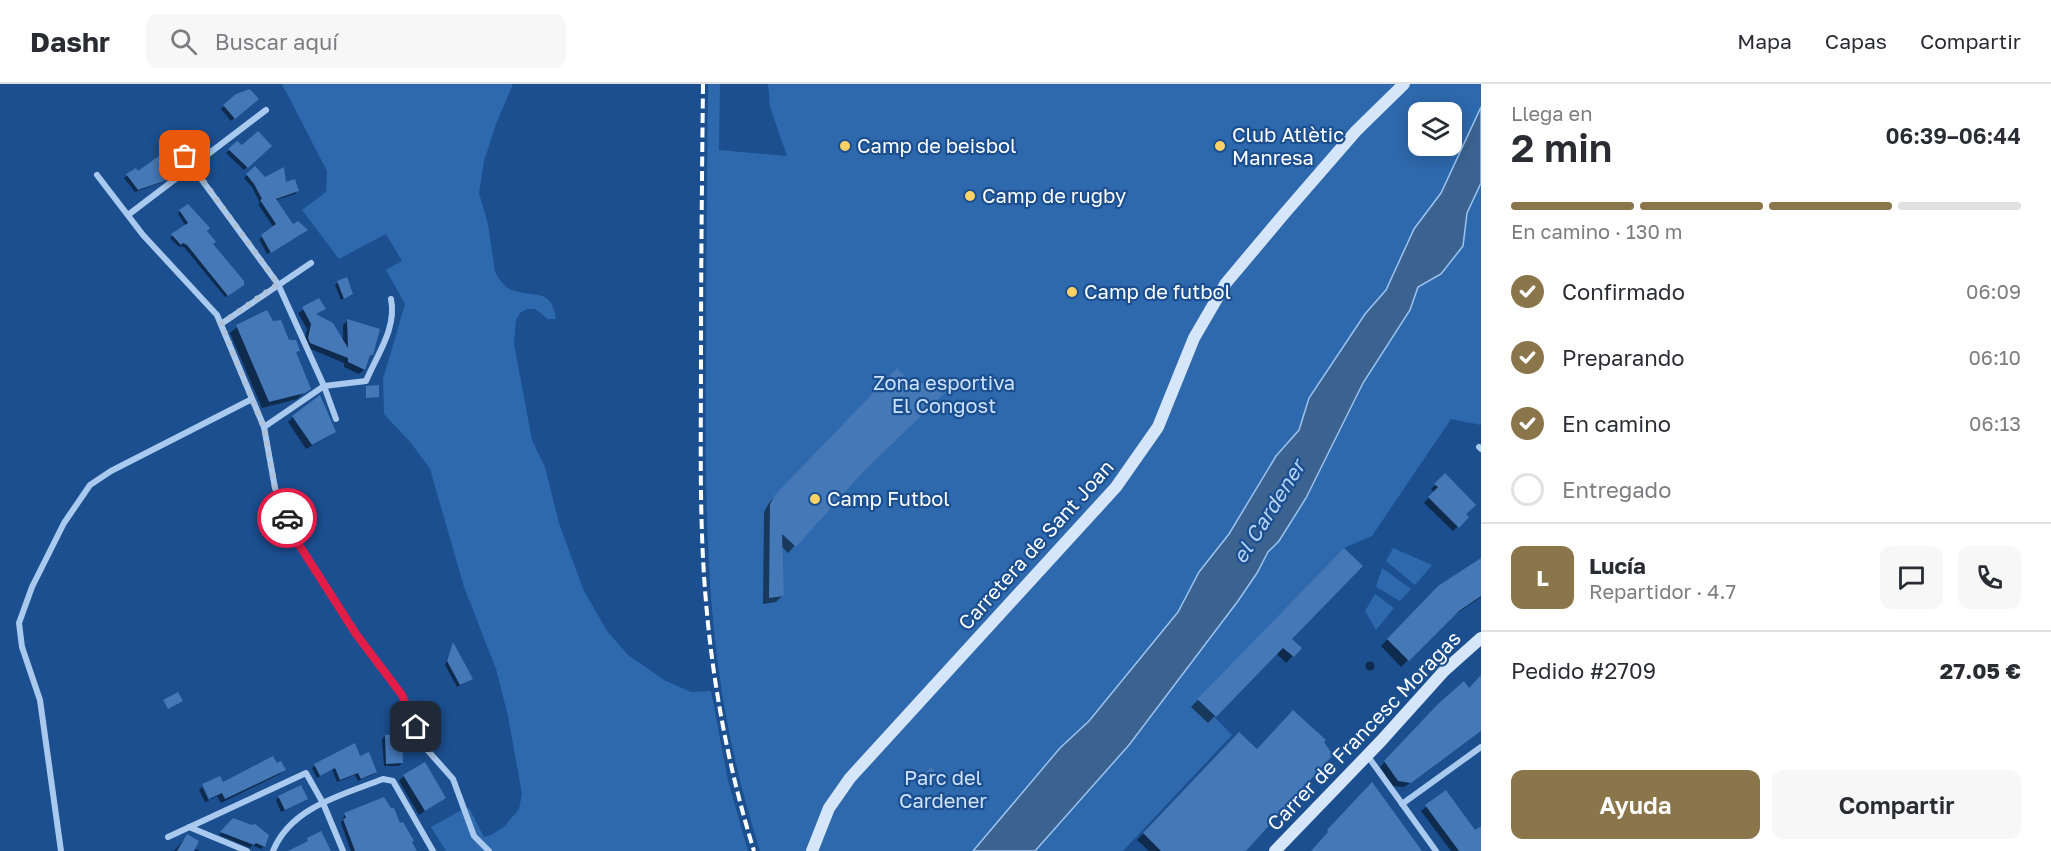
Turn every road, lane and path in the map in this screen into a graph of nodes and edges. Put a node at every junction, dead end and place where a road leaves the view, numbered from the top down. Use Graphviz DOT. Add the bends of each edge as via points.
graph roads {
  1 [pos="1404,84"];
  2 [pos="266,110"];
  3 [pos="177,146"];
  4 [pos="192,166"];
  5 [pos="97,175"];
  6 [pos="128,215"];
  7 [pos="311,263"];
  8 [pos="278,284"];
  9 [pos="391,299"];
  10 [pos="221,324"];
  11 [pos="324,386"];
  12 [pos="252,399"];
  13 [pos="336,419"];
  14 [pos="264,428"];
  15 [pos="1481,638"];
  16 [pos="1481,747"];
  17 [pos="1367,755"];
  18 [pos="323,803"];
  19 [pos="1402,804"];
  20 [pos="189,827"];
  21 [pos="168,837"];
  22 [pos="61,851"];
  23 [pos="247,851"];
  24 [pos="273,851"];
  25 [pos="343,851"];
  26 [pos="433,851"];
  27 [pos="489,851"];
  28 [pos="812,851"];
  29 [pos="1275,851"];
  30 [pos="1436,851"];
  1 -- 28 [label="street, Carretera de Sant Joan" via="1356,131 1226,283 1194,338 1158,427 1116,487 850,778 829,808"];
  2 -- 4 [label="street"];
  3 -- 4 [label="street"];
  4 -- 6 [label="street"];
  4 -- 8 [label="street"];
  5 -- 6 [label="street"];
  6 -- 10 [label="street"];
  7 -- 8 [label="street"];
  8 -- 10 [label="street"];
  8 -- 11 [label="street"];
  9 -- 11 [label="street" via="391,326 366,381"];
  10 -- 12 [label="street"];
  11 -- 13 [label="street"];
  11 -- 14 [label="street"];
  12 -- 14 [label="street"];
  12 -- 22 [label="street" via="90,485 64,523 32,587 19,623 22,647 40,700"];
  14 -- 27 [label="street" via="275,488 296,540 356,634 402,695 422,744 453,779 474,836"];
  15 -- 17 [label="street, Carrer de Francesc Moragas" via="1444,671"];
  16 -- 19 [label="street"];
  17 -- 19 [label="street"];
  17 -- 29 [label="street, Carrer de Francesc Moragas"];
  18 -- 20 [label="street" via="306,773"];
  18 -- 24 [label="street" via="302,814 279,836"];
  18 -- 25 [label="street"];
  18 -- 26 [label="street" via="383,779 393,780"];
  19 -- 30 [label="street"];
  20 -- 21 [label="street"];
  20 -- 23 [label="street"];
}
